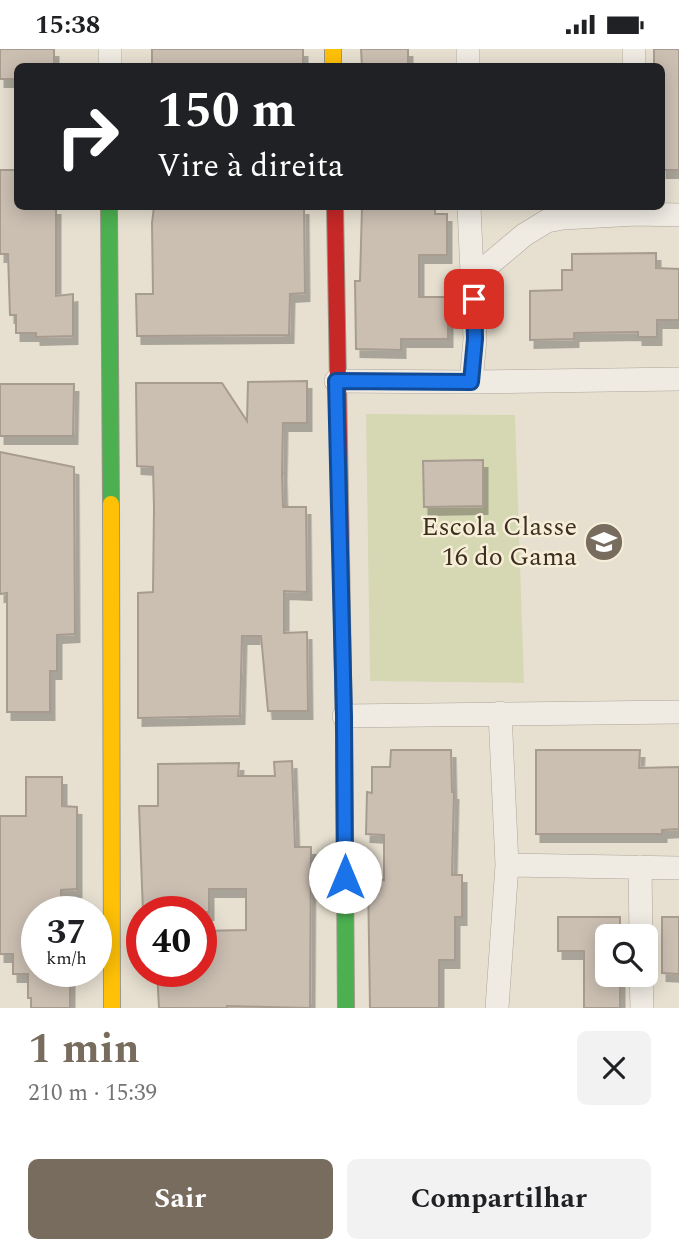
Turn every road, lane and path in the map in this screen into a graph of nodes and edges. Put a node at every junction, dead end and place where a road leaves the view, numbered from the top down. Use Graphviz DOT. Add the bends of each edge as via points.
graph roads {
  1 [pos="110,210"];
  2 [pos="335,210"];
  3 [pos="468,210"];
  4 [pos="636,210"];
  5 [pos="679,215"];
  6 [pos="473,278"];
  7 [pos="679,379"];
  8 [pos="336,381"];
  9 [pos="471,382"];
  10 [pos="679,712"];
  11 [pos="500,713"];
  12 [pos="344,716"];
  13 [pos="507,865"];
  14 [pos="640,867"];
  15 [pos="679,868"];
  16 [pos="641,924"];
  17 [pos="641,987"];
  18 [pos="112,1008"];
  19 [pos="346,1008"];
  20 [pos="497,1008"];
  21 [pos="642,1008"];
  1 -- 18 [label="street"];
  2 -- 8 [label="street"];
  3 -- 6 [label="street"];
  4 -- 5 [label="street"];
  4 -- 6 [label="street" via="547,221"];
  6 -- 9 [label="street"];
  7 -- 9 [label="street"];
  8 -- 9 [label="street"];
  8 -- 12 [label="street"];
  10 -- 11 [label="street"];
  11 -- 12 [label="street"];
  11 -- 13 [label="street"];
  12 -- 19 [label="street"];
  13 -- 14 [label="street"];
  13 -- 20 [label="street"];
  14 -- 15 [label="street"];
  14 -- 16 [label="street"];
  17 -- 21 [label="street"];
}
